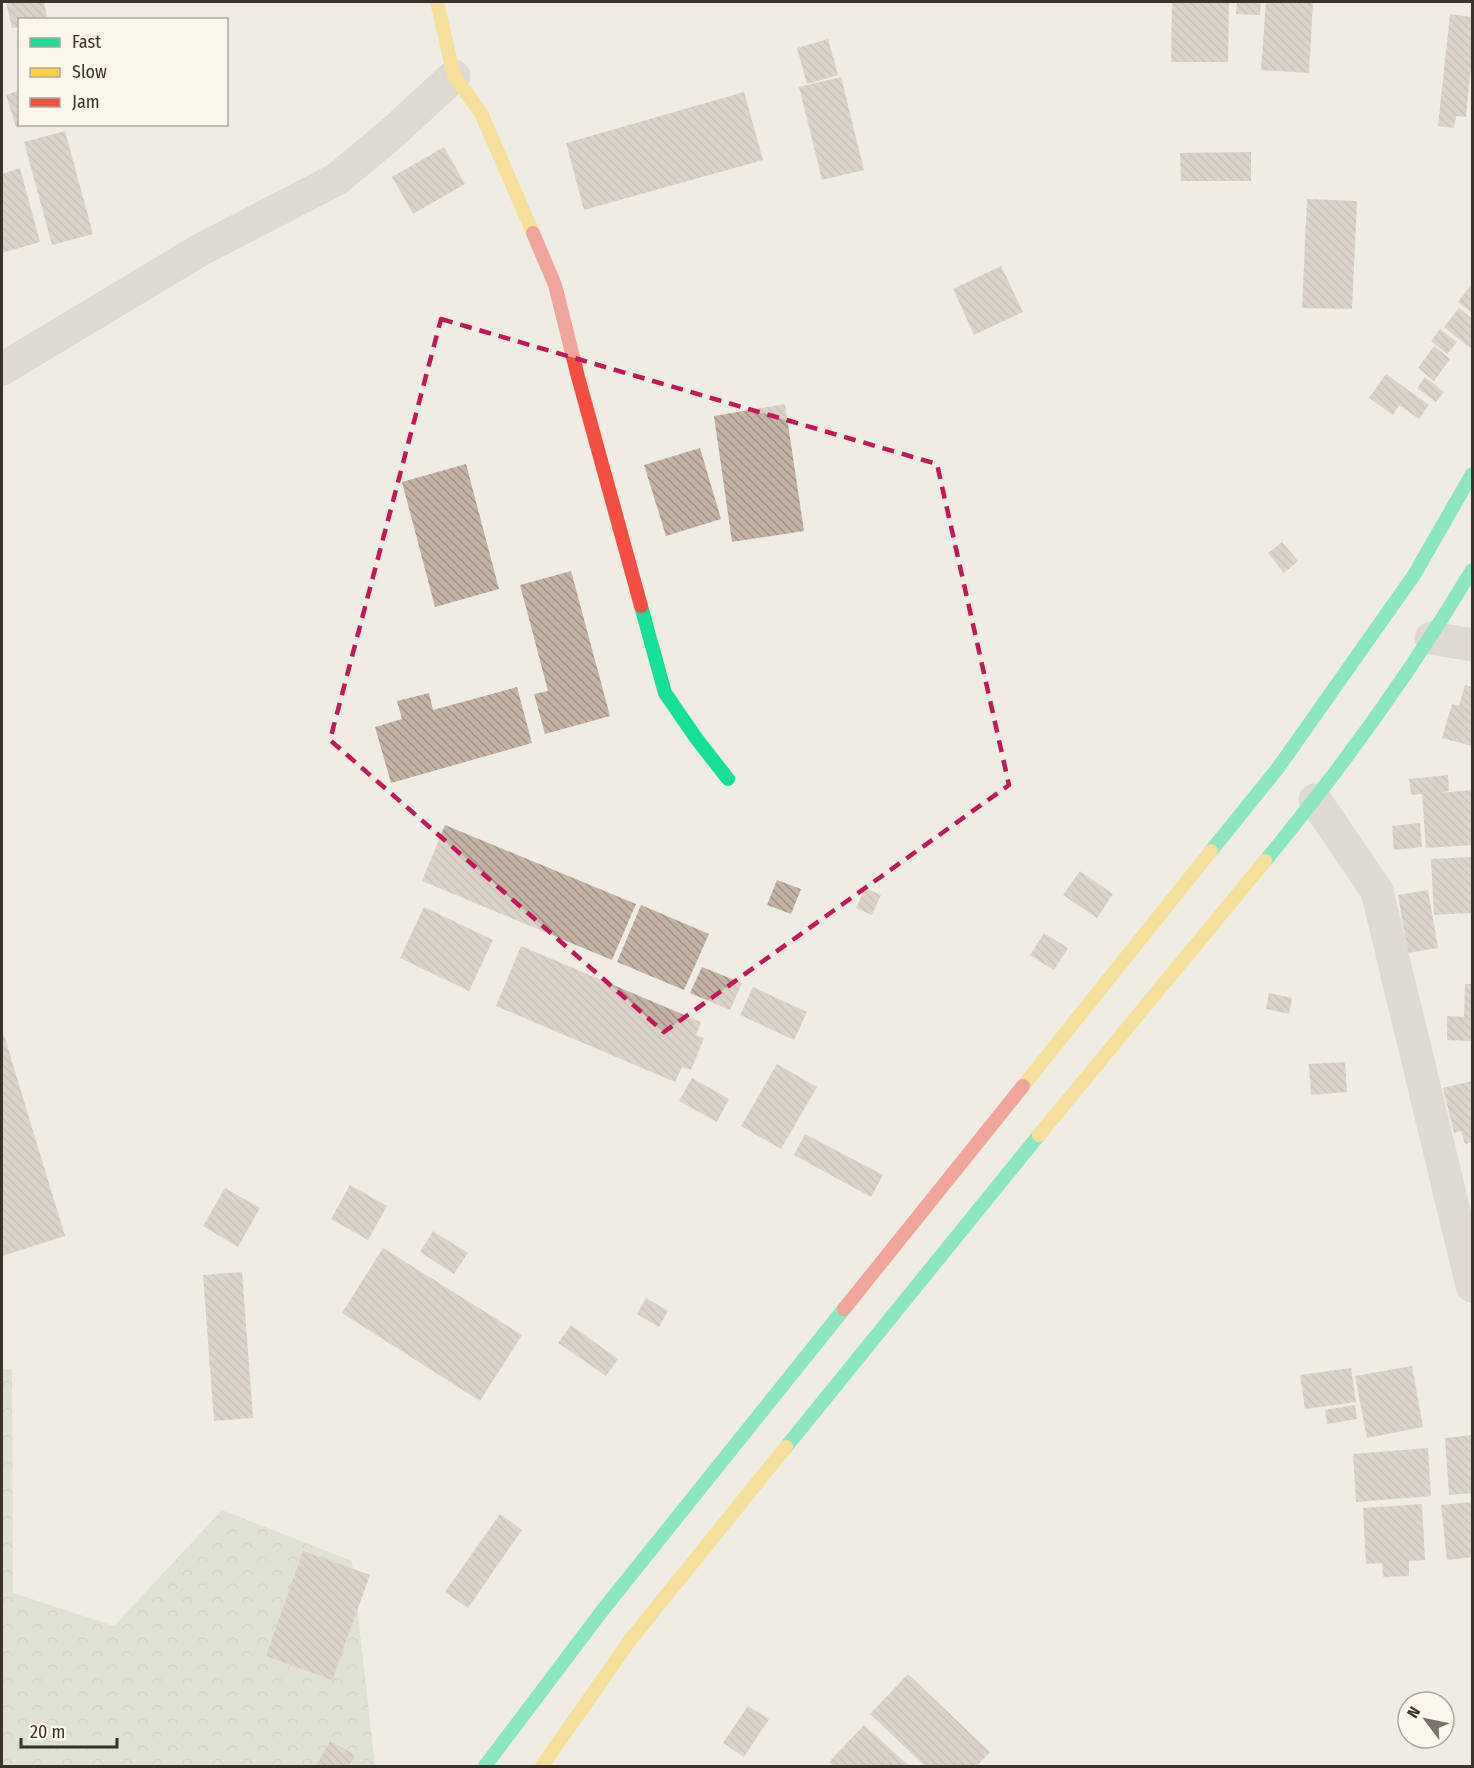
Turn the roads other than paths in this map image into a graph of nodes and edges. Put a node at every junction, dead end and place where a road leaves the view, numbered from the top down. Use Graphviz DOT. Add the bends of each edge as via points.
graph roads {
  1 [pos="437,2"];
  2 [pos="454,76"];
  3 [pos="2,369"];
  4 [pos="1473,474"];
  5 [pos="1473,570"];
  6 [pos="1431,638"];
  7 [pos="1473,645"];
  8 [pos="728,779"];
  9 [pos="1315,800"];
  10 [pos="1473,1286"];
  11 [pos="485,1767"];
  12 [pos="542,1767"];
  1 -- 2 [label="main road"];
  2 -- 3 [label="street" via="337,178 200,250"];
  2 -- 8 [label="main road" via="482,113 555,285 665,693"];
  4 -- 11 [label="main road" via="1414,575 1278,768 602,1611"];
  5 -- 6 [label="main road"];
  6 -- 7 [label="street"];
  6 -- 9 [label="main road"];
  9 -- 10 [label="street" via="1377,891"];
  9 -- 12 [label="main road" via="1011,1168 631,1639"];
}
